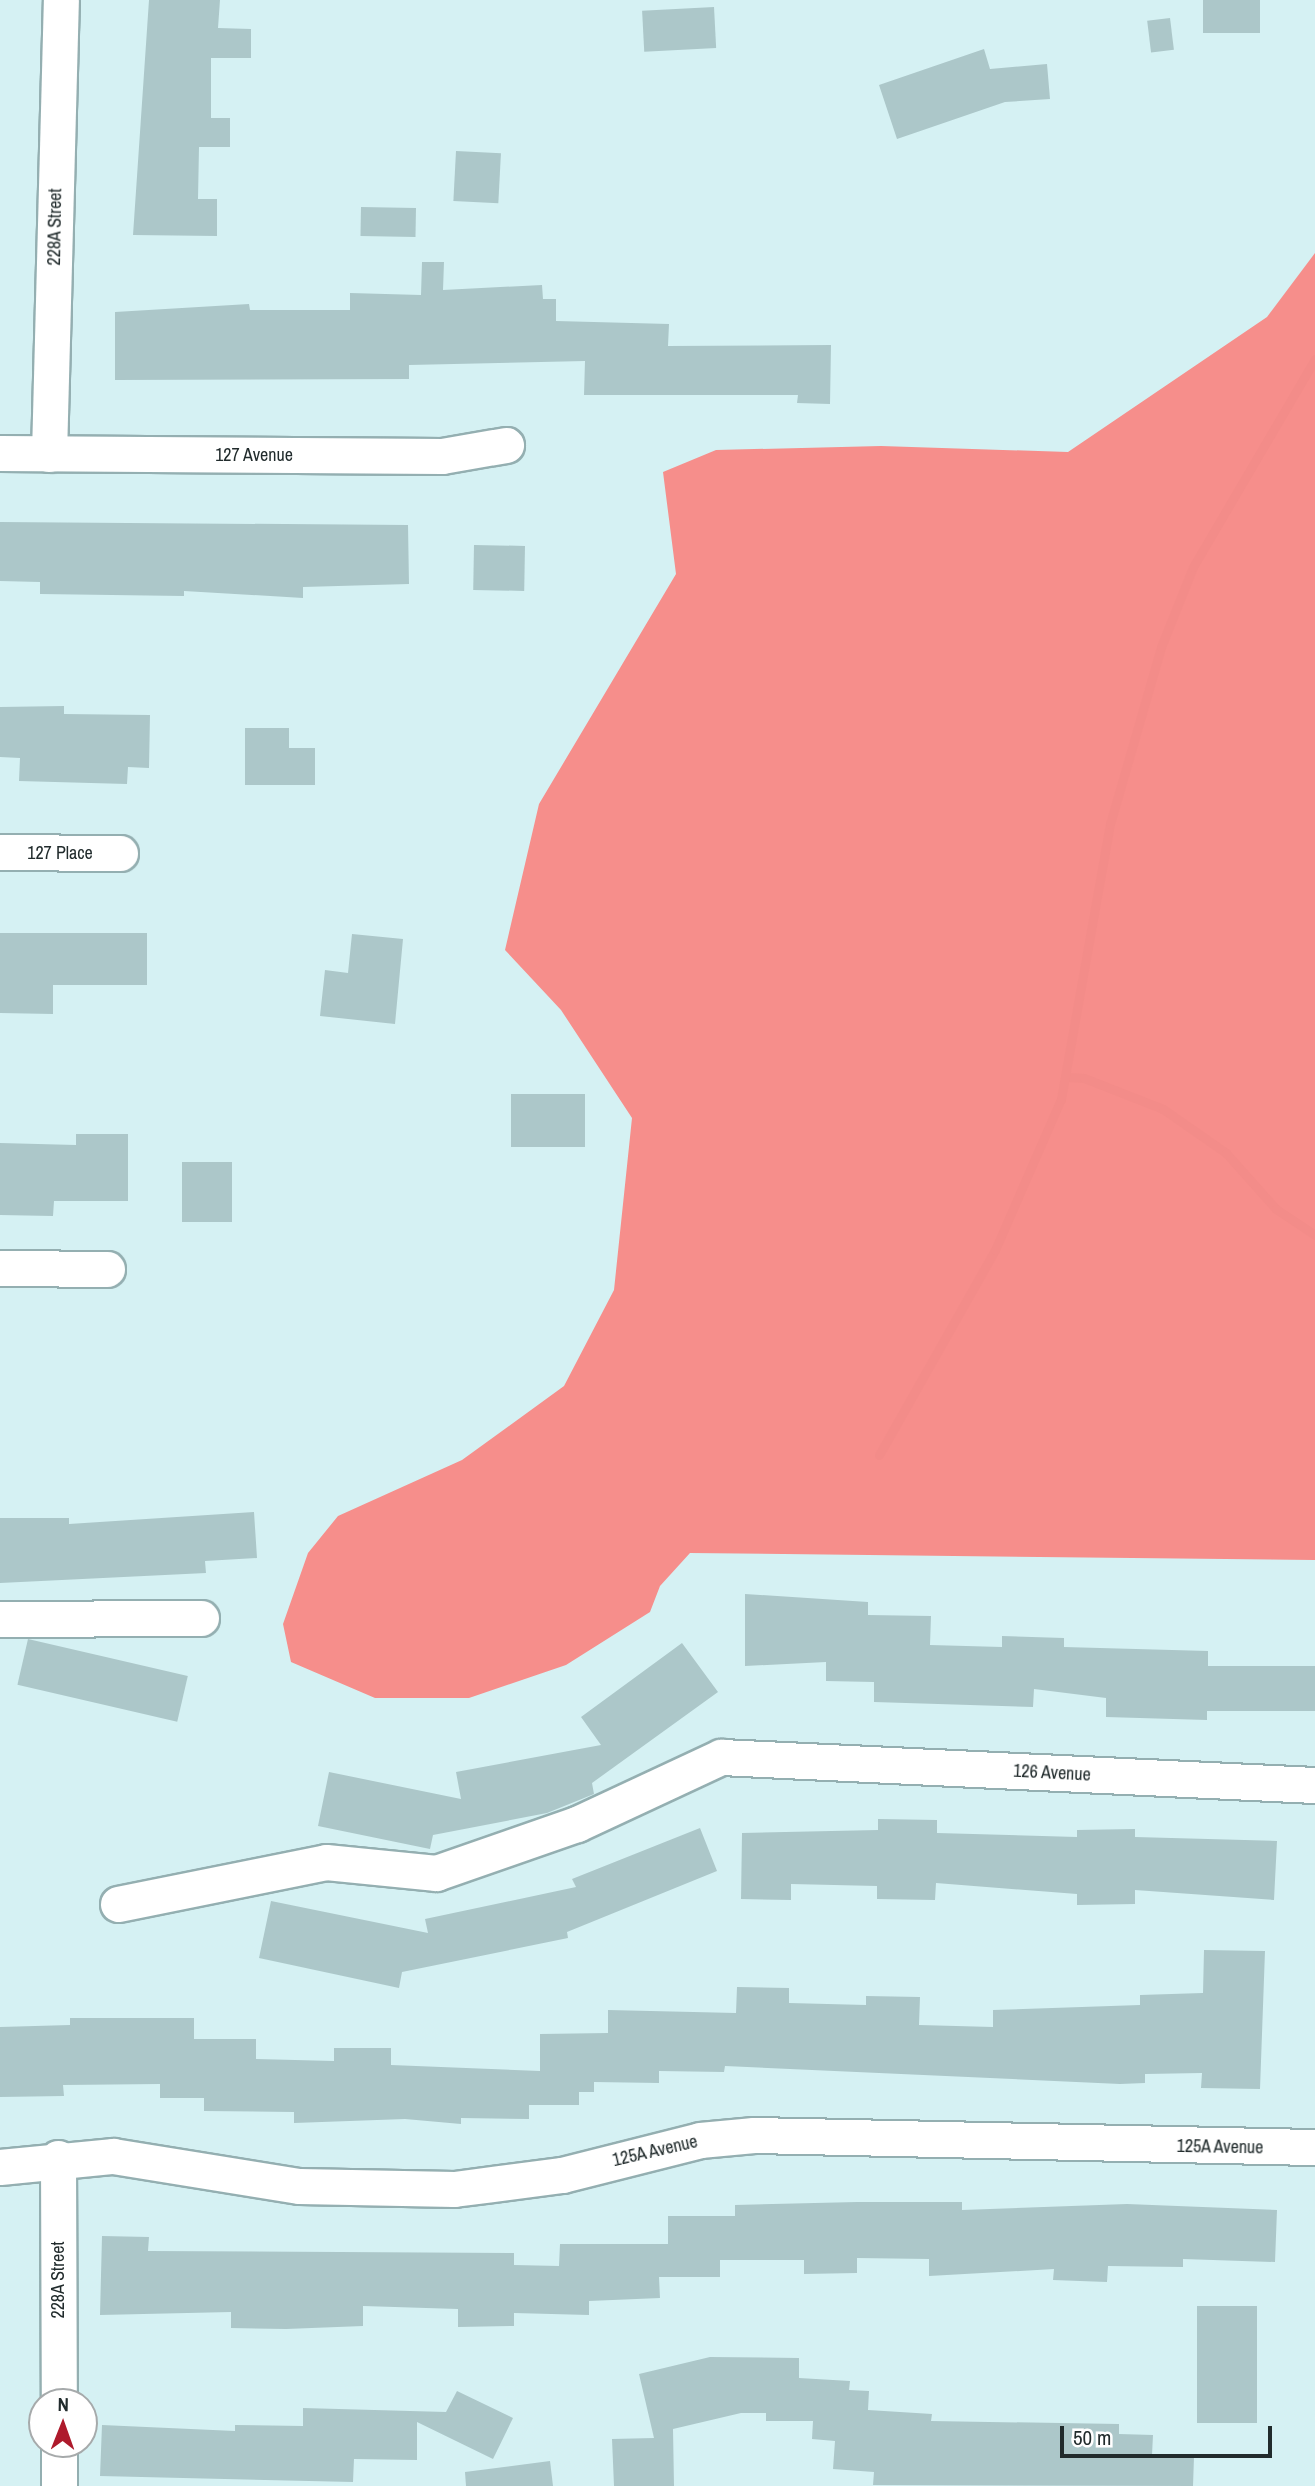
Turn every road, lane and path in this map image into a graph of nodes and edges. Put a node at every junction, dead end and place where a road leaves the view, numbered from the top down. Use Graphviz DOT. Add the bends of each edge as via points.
graph roads {
  1 [pos="61,0"];
  2 [pos="506,445"];
  3 [pos="0,453"];
  4 [pos="49,454"];
  5 [pos="0,852"];
  6 [pos="120,853"];
  7 [pos="0,1268"];
  8 [pos="107,1269"];
  9 [pos="201,1618"];
  10 [pos="0,1619"];
  11 [pos="1315,1784"];
  12 [pos="118,1904"];
  13 [pos="1315,2147"];
  14 [pos="58,2158"];
  15 [pos="0,2167"];
  16 [pos="59,2388"];
  17 [pos="59,2458"];
  18 [pos="59,2486"];
  1 -- 4 [label="street, 228A Street"];
  2 -- 4 [label="street, 127 Avenue" via="442,456"];
  3 -- 4 [label="street, 127 Avenue"];
  5 -- 6 [label="street, 127 Place"];
  7 -- 8 [label="street"];
  9 -- 10 [label="street"];
  11 -- 12 [label="street, 126 Avenue" via="711,1758 577,1824 436,1873 326,1862"];
  13 -- 14 [label="street, 125A Avenue" via="754,2135 658,2148 562,2175 441,2189 299,2186 138,2158"];
  14 -- 15 [label="street, 125A Avenue"];
  14 -- 16 [label="street, 228A Street"];
  17 -- 18 [label="street"];
}
